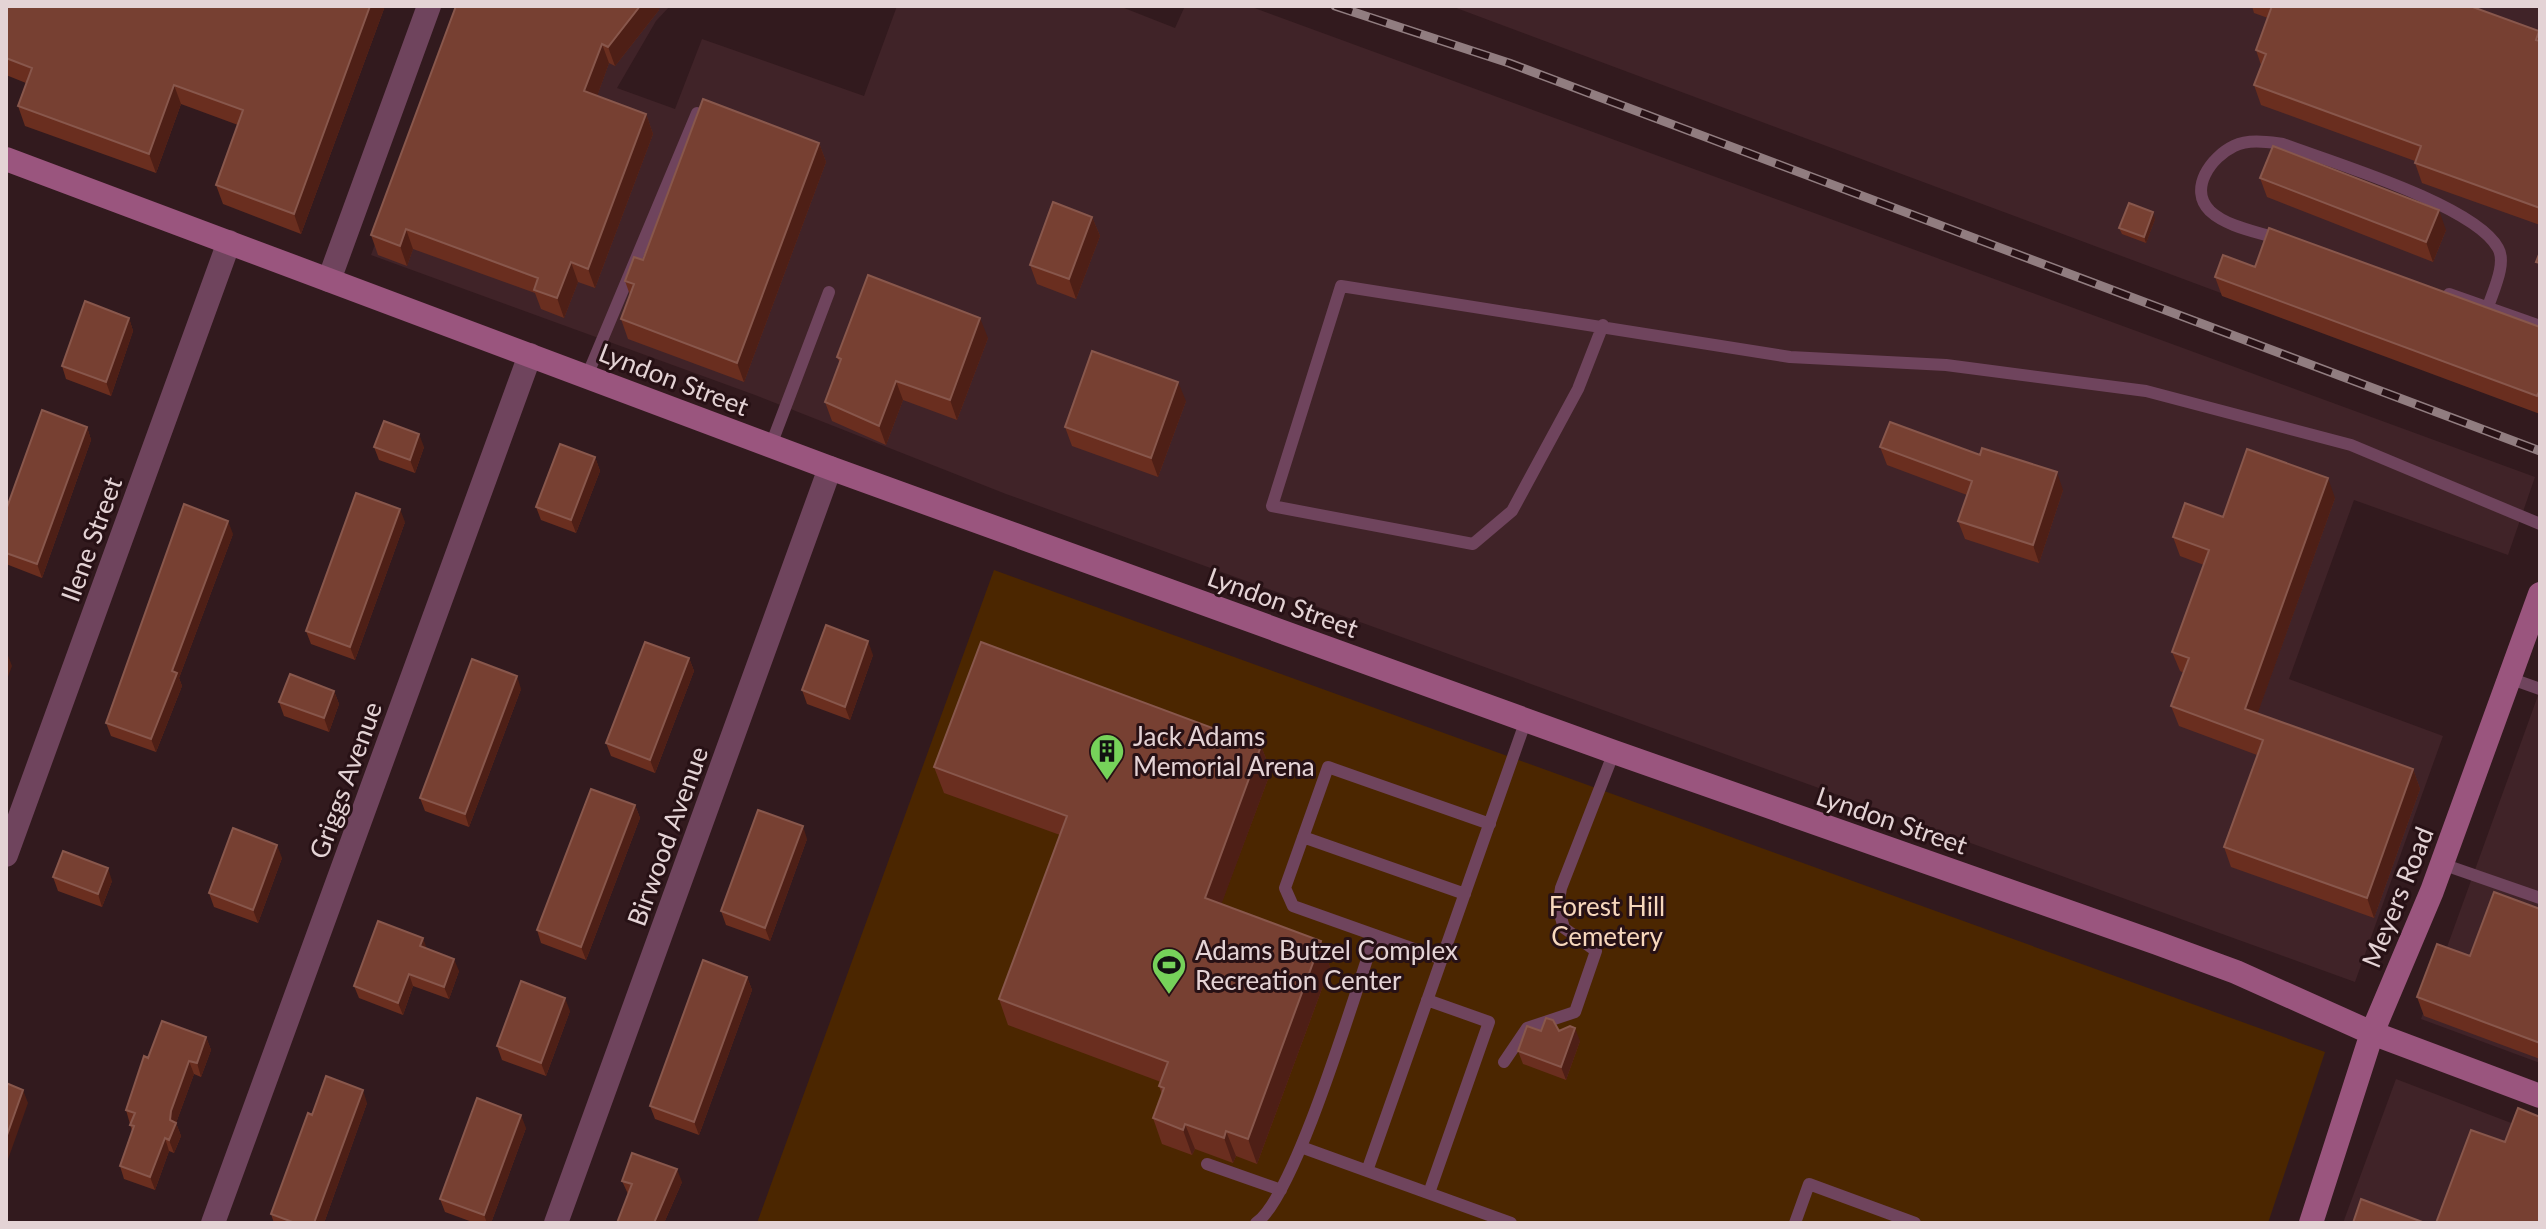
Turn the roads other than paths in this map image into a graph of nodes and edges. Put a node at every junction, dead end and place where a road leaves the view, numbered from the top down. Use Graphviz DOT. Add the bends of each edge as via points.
graph roads {
  1 [pos="429,6"];
  2 [pos="697,113"];
  3 [pos="6,159"];
  4 [pos="229,242"];
  5 [pos="2292,243"];
  6 [pos="329,280"];
  7 [pos="2438,291"];
  8 [pos="829,292"];
  9 [pos="2488,307"];
  10 [pos="1603,325"];
  11 [pos="2540,326"];
  12 [pos="530,355"];
  13 [pos="587,376"];
  14 [pos="771,445"];
  15 [pos="830,468"];
  16 [pos="2540,524"];
  17 [pos="2540,594"];
  18 [pos="2509,678"];
  19 [pos="2540,689"];
  20 [pos="1526,720"];
  21 [pos="1614,752"];
  22 [pos="1490,824"];
  23 [pos="1303,837"];
  24 [pos="6,855"];
  25 [pos="2442,864"];
  26 [pos="1465,894"];
  27 [pos="2540,898"];
  28 [pos="1375,935"];
  29 [pos="1442,959"];
  30 [pos="1427,1000"];
  31 [pos="2372,1033"];
  32 [pos="1504,1062"];
  33 [pos="2540,1096"];
  34 [pos="1301,1147"];
  35 [pos="1207,1164"];
  36 [pos="1367,1171"];
  37 [pos="1281,1190"];
  38 [pos="1429,1193"];
  39 [pos="213,1223"];
  40 [pos="556,1223"];
  41 [pos="1256,1223"];
  42 [pos="1511,1223"];
  43 [pos="1795,1223"];
  44 [pos="1915,1223"];
  45 [pos="2311,1223"];
  1 -- 6 [label="street"];
  2 -- 13 [label="lane"];
  3 -- 4 [label="street, Lyndon Street"];
  4 -- 6 [label="street, Lyndon Street"];
  4 -- 24 [label="street, Ilene Street"];
  5 -- 9 [label="lane" via="2212,213 2202,200 2202,179 2215,159 2235,146 2283,144 2457,213 2499,249 2501,263"];
  6 -- 12 [label="street, Lyndon Street"];
  7 -- 9 [label="lane"];
  8 -- 14 [label="lane"];
  9 -- 11 [label="lane"];
  10 -- 10 [label="lane" via="1341,286 1272,506 1473,544 1512,511 1578,389"];
  10 -- 16 [label="lane" via="1790,357 1946,365 2146,391 2351,445"];
  12 -- 13 [label="street, Lyndon Street"];
  12 -- 39 [label="street, Griggs Avenue"];
  13 -- 14 [label="street, Lyndon Street"];
  14 -- 15 [label="street, Lyndon Street"];
  15 -- 20 [label="street, Lyndon Street"];
  15 -- 40 [label="street, Birwood Avenue"];
  17 -- 18 [label="street, Meyers Road"];
  18 -- 19 [label="lane"];
  18 -- 25 [label="street, Meyers Road"];
  20 -- 21 [label="street, Lyndon Street"];
  20 -- 22 [label="lane"];
  21 -- 31 [label="street, Lyndon Street" via="2170,948"];
  21 -- 32 [label="lane" via="1558,907 1564,928 1596,951 1573,1018 1527,1028"];
  22 -- 23 [label="lane" via="1328,767"];
  22 -- 26 [label="lane"];
  23 -- 26 [label="lane"];
  23 -- 28 [label="lane" via="1285,888 1293,906"];
  25 -- 27 [label="lane"];
  25 -- 31 [label="street, Meyers Road"];
  26 -- 29 [label="lane"];
  28 -- 29 [label="lane"];
  28 -- 34 [label="lane"];
  29 -- 30 [label="lane"];
  30 -- 36 [label="lane"];
  30 -- 38 [label="lane" via="1489,1022"];
  31 -- 33 [label="street, Lyndon Street"];
  31 -- 45 [label="street, Meyers Road"];
  34 -- 36 [label="lane"];
  34 -- 37 [label="lane"];
  35 -- 37 [label="lane"];
  36 -- 38 [label="lane"];
  37 -- 41 [label="lane" via="1270,1212"];
  38 -- 42 [label="lane"];
  43 -- 44 [label="lane" via="1809,1184"];
}
